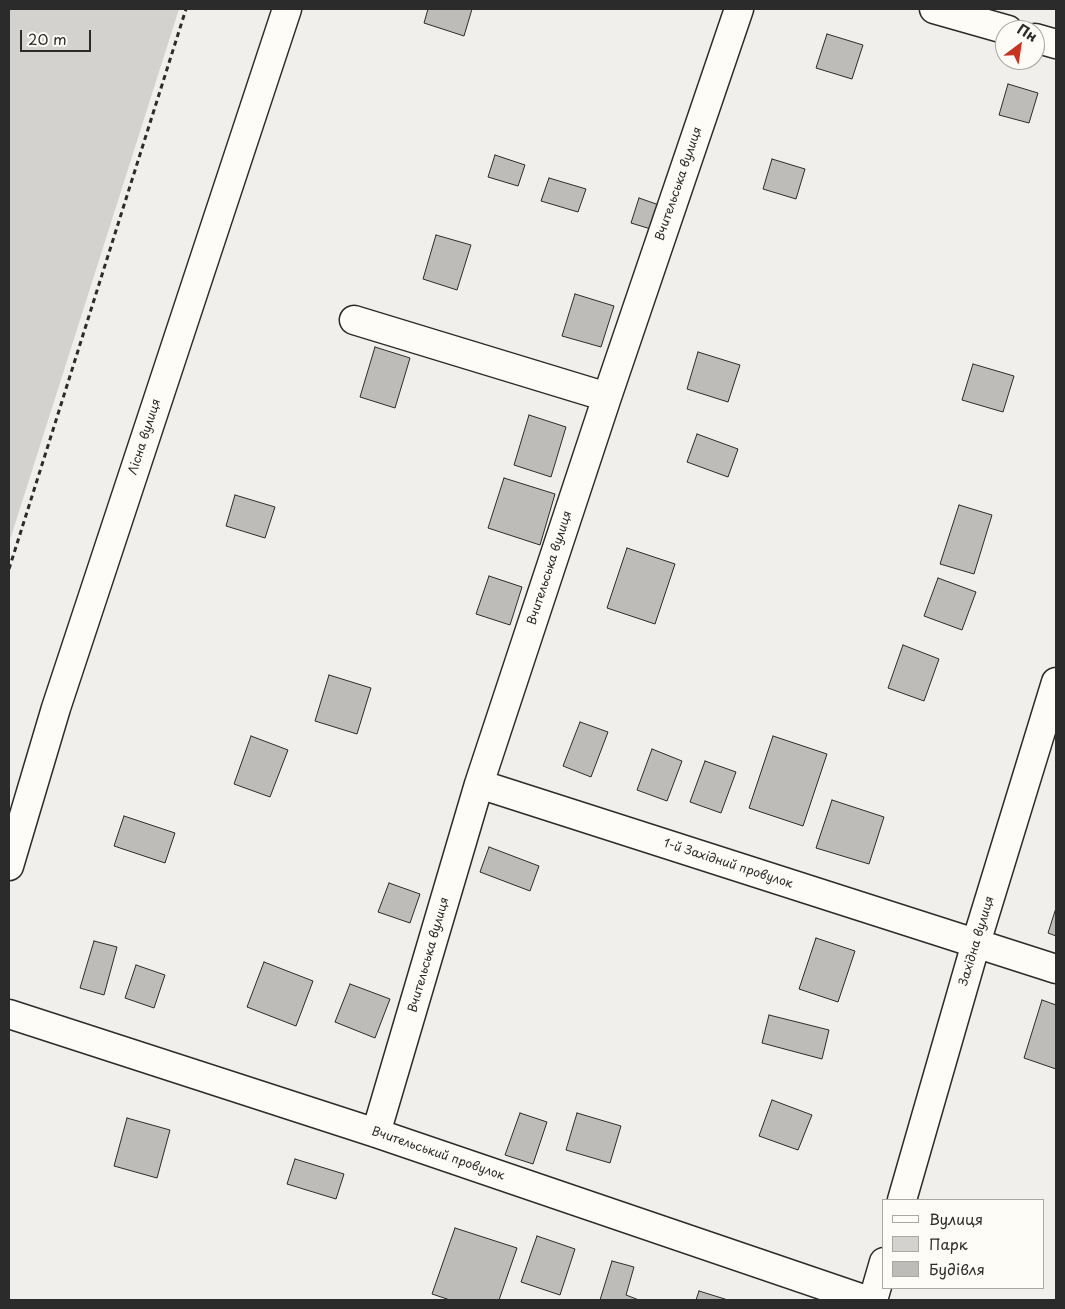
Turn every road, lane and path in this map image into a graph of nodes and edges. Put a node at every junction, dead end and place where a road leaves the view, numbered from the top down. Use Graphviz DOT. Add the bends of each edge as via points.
graph roads {
  1 [pos="186,9"];
  2 [pos="287,9"];
  3 [pos="739,9"];
  4 [pos="934,9"];
  5 [pos="995,26"];
  6 [pos="354,320"];
  7 [pos="607,397"];
  8 [pos="9,569"];
  9 [pos="1056,682"];
  10 [pos="479,784"];
  11 [pos="9,866"];
  12 [pos="976,943"];
  13 [pos="1056,969"];
  14 [pos="9,1014"];
  15 [pos="376,1133"];
  16 [pos="902,1199"];
  17 [pos="882,1269"];
  18 [pos="866,1300"];
  19 [pos="873,1300"];
  1 -- 8 [label="path"];
  2 -- 11 [label="street, Лісна вулиця" via="56,708"];
  3 -- 7 [label="street, Вчительська вулиця"];
  4 -- 5 [label="street"];
  6 -- 7 [label="street"];
  7 -- 10 [label="street, Вчительська вулиця"];
  9 -- 12 [label="street, Західна вулиця"];
  10 -- 12 [label="street, 1-й Західний провулок"];
  10 -- 15 [label="street, Вчительська вулиця"];
  12 -- 13 [label="street, 1-й Західний провулок"];
  12 -- 16 [label="street, Західна вулиця"];
  14 -- 15 [label="street, Вчительський провулок"];
  15 -- 18 [label="street, Вчительський провулок"];
  17 -- 19 [label="street"];
}
